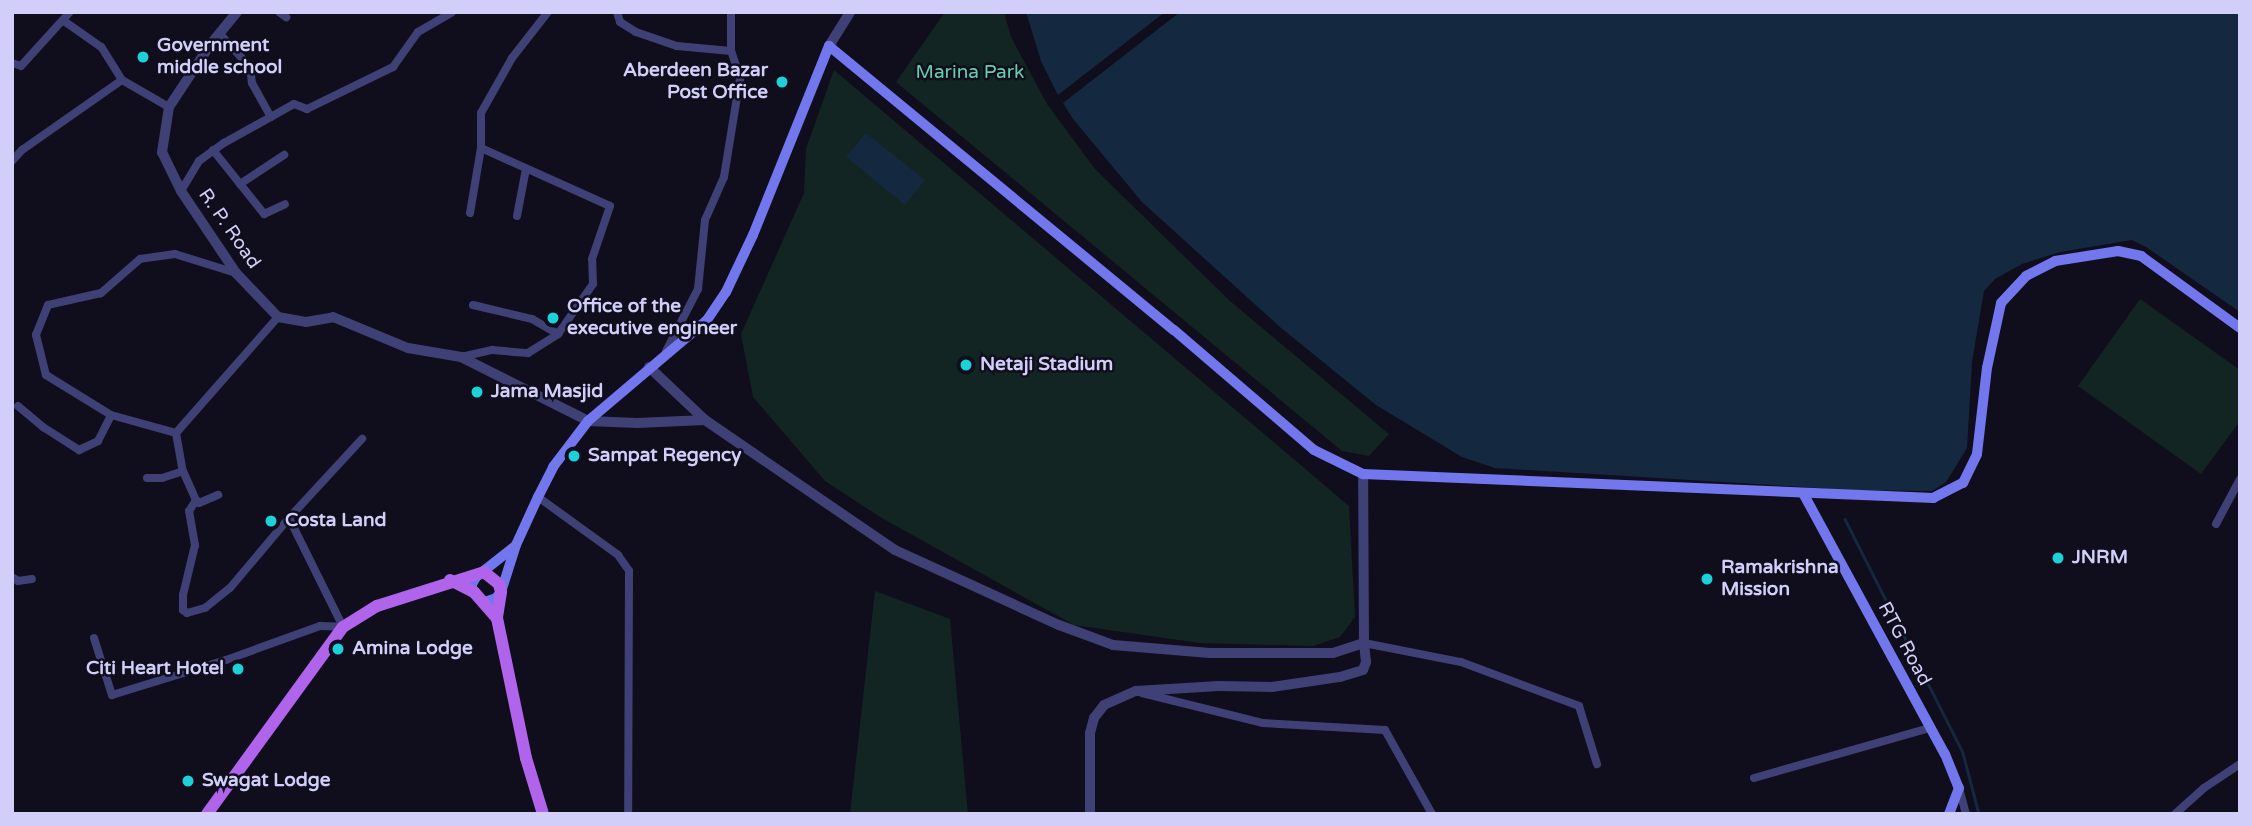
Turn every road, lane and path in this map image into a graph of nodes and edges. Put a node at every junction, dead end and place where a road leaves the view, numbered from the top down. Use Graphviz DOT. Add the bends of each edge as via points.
graph roads {
  1 [pos="70,12"];
  2 [pos="237,12"];
  3 [pos="452,12"];
  4 [pos="548,12"];
  5 [pos="617,12"];
  6 [pos="731,12"];
  7 [pos="850,12"];
  8 [pos="64,22"];
  9 [pos="219,33"];
  10 [pos="829,46"];
  11 [pos="731,51"];
  12 [pos="12,63"];
  13 [pos="122,80"];
  14 [pos="169,107"];
  15 [pos="271,117"];
  16 [pos="481,148"];
  17 [pos="213,150"];
  18 [pos="284,155"];
  19 [pos="12,161"];
  20 [pos="526,169"];
  21 [pos="240,184"];
  22 [pos="181,191"];
  23 [pos="285,204"];
  24 [pos="470,213"];
  25 [pos="517,216"];
  26 [pos="236,273"];
  27 [pos="473,305"];
  28 [pos="278,317"];
  29 [pos="2240,328"];
  30 [pos="558,334"];
  31 [pos="666,351"];
  32 [pos="461,357"];
  33 [pos="649,367"];
  34 [pos="18,405"];
  35 [pos="111,415"];
  36 [pos="705,420"];
  37 [pos="588,421"];
  38 [pos="176,433"];
  39 [pos="362,439"];
  40 [pos="183,471"];
  41 [pos="1363,474"];
  42 [pos="147,478"];
  43 [pos="2240,479"];
  44 [pos="1803,493"];
  45 [pos="218,495"];
  46 [pos="538,497"];
  47 [pos="196,500"];
  48 [pos="289,518"];
  49 [pos="2216,524"];
  50 [pos="516,545"];
  51 [pos="484,572"];
  52 [pos="12,577"];
  53 [pos="32,579"];
  54 [pos="450,580"];
  55 [pos="474,592"];
  56 [pos="501,592"];
  57 [pos="485,602"];
  58 [pos="497,618"];
  59 [pos="343,627"];
  60 [pos="94,638"];
  61 [pos="1364,643"];
  62 [pos="1136,691"];
  63 [pos="1930,728"];
  64 [pos="1597,764"];
  65 [pos="2240,764"];
  66 [pos="1754,778"];
  67 [pos="1959,788"];
  68 [pos="207,814"];
  69 [pos="542,814"];
  70 [pos="628,814"];
  71 [pos="1090,814"];
  72 [pos="1432,814"];
  73 [pos="1949,814"];
  74 [pos="1966,814"];
  75 [pos="2175,814"];
  1 -- 8 [label="street"];
  2 -- 9 [label="street, R. P. Road"];
  3 -- 15 [label="street" via="418,32 394,67 307,109 294,104"];
  4 -- 16 [label="street" via="512,58 481,113"];
  5 -- 11 [label="street" via="620,22 636,32 677,47"];
  6 -- 11 [label="street"];
  7 -- 10 [label="street"];
  8 -- 12 [label="street" via="21,66"];
  8 -- 13 [label="street" via="101,47"];
  9 -- 14 [label="street, R. P. Road"];
  9 -- 15 [label="street" via="250,67"];
  10 -- 31 [label="main road" via="726,292 707,320"];
  10 -- 41 [label="main road" via="1314,450"];
  11 -- 31 [label="street" via="740,79 724,177 705,220 698,289"];
  13 -- 14 [label="street"];
  13 -- 19 [label="street"];
  14 -- 22 [label="street, R. P. Road" via="162,152"];
  15 -- 17 [label="street"];
  16 -- 20 [label="street"];
  16 -- 24 [label="street"];
  17 -- 21 [label="street"];
  17 -- 22 [label="street" via="199,161"];
  18 -- 21 [label="street"];
  20 -- 25 [label="street"];
  20 -- 30 [label="street" via="610,206 592,259 593,284"];
  21 -- 23 [label="street" via="264,214"];
  22 -- 26 [label="street, R. P. Road"];
  26 -- 28 [label="street, R. P. Road"];
  26 -- 35 [label="street" via="175,254 140,260 101,293 48,305 36,335 46,374"];
  27 -- 30 [label="street" via="532,318"];
  28 -- 32 [label="street" via="306,322 333,317 408,348"];
  28 -- 38 [label="street"];
  29 -- 44 [label="main road" via="2141,256 2118,251 2055,261 2026,276 2001,303 1977,454 1963,483 1933,498"];
  30 -- 32 [label="street" via="528,353 492,350"];
  31 -- 33 [label="main road"];
  32 -- 37 [label="street"];
  33 -- 36 [label="street"];
  33 -- 37 [label="main road"];
  34 -- 35 [label="street" via="79,450 98,442"];
  35 -- 38 [label="street"];
  36 -- 37 [label="street"];
  36 -- 61 [label="street" via="895,550 1113,645 1210,653 1334,653"];
  37 -- 46 [label="main road" via="553,467"];
  38 -- 40 [label="street"];
  39 -- 48 [label="street"];
  40 -- 42 [label="street"];
  40 -- 47 [label="street"];
  41 -- 44 [label="main road"];
  41 -- 61 [label="street"];
  43 -- 49 [label="street"];
  44 -- 63 [label="main road, RTG Road"];
  45 -- 47 [label="street" via="199,503"];
  46 -- 50 [label="main road"];
  46 -- 70 [label="street" via="618,555 629,571"];
  47 -- 48 [label="street" via="190,511 195,545 183,595 187,613 205,608 230,588"];
  48 -- 59 [label="street"];
  50 -- 51 [label="main road"];
  50 -- 56 [label="main road"];
  51 -- 54 [label="main road"];
  51 -- 55 [label="main road" via="471,586"];
  51 -- 56 [label="main road" via="499,584"];
  52 -- 53 [label="street"];
  54 -- 55 [label="main road"];
  54 -- 59 [label="main road" via="377,606"];
  55 -- 57 [label="main road"];
  56 -- 57 [label="main road"];
  56 -- 58 [label="main road"];
  57 -- 58 [label="main road"];
  58 -- 69 [label="main road"];
  59 -- 60 [label="street" via="320,626 112,695"];
  59 -- 68 [label="main road"];
  61 -- 62 [label="street" via="1363,670 1340,677 1272,687"];
  61 -- 64 [label="street" via="1461,662 1579,706"];
  62 -- 71 [label="street" via="1104,705 1094,718 1088,753"];
  62 -- 72 [label="street" via="1263,723 1385,730"];
  63 -- 66 [label="street"];
  63 -- 67 [label="main road, RTG Road"];
  65 -- 75 [label="street"];
  67 -- 73 [label="main road"];
  67 -- 74 [label="street"];
}
